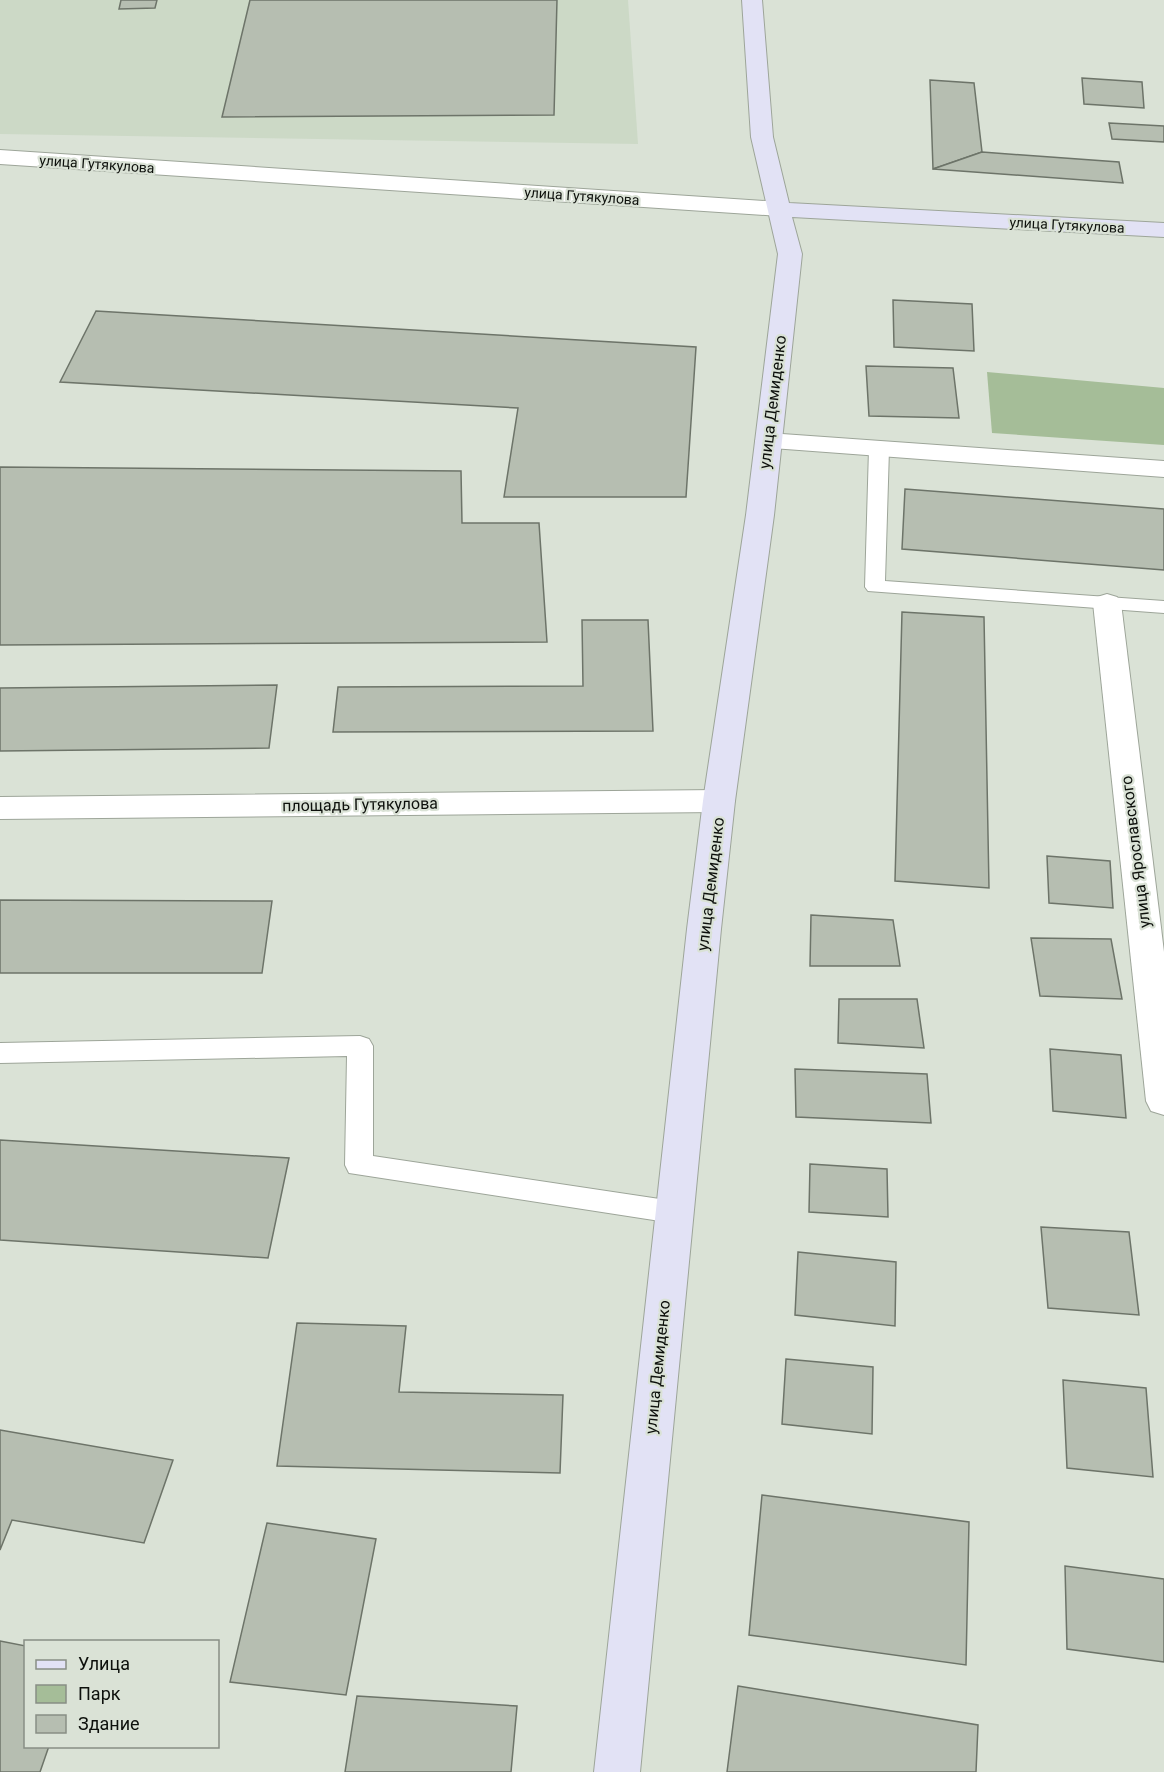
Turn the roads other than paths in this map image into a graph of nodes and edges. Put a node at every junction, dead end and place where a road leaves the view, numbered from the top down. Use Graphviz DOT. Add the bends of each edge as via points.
graph roads {
  1 [pos="753,0"];
  2 [pos="0,157"];
  3 [pos="778,209"];
  4 [pos="1164,230"];
  5 [pos="768,441"];
  6 [pos="879,449"];
  7 [pos="1164,469"];
  8 [pos="1107,603"];
  9 [pos="1164,607"];
  10 [pos="719,801"];
  11 [pos="0,808"];
  12 [pos="0,1053"];
  13 [pos="1164,1101"];
  14 [pos="673,1212"];
  15 [pos="617,1772"];
  1 -- 3 [label="main road, улица Демиденко" via="762,137"];
  2 -- 3 [label="street, улица Гутякулова"];
  3 -- 4 [label="main road, улица Гутякулова"];
  3 -- 5 [label="main road, улица Демиденко" via="790,254"];
  5 -- 6 [label="street"];
  5 -- 10 [label="main road, улица Демиденко"];
  6 -- 7 [label="street"];
  6 -- 8 [label="lane" via="875,587"];
  8 -- 9 [label="lane"];
  8 -- 13 [label="street, улица Ярославского"];
  10 -- 11 [label="street, площадь Гутякулова"];
  10 -- 14 [label="main road, улица Демиденко"];
  12 -- 14 [label="lane" via="360,1047 359,1165"];
  14 -- 15 [label="main road, улица Демиденко"];
}
